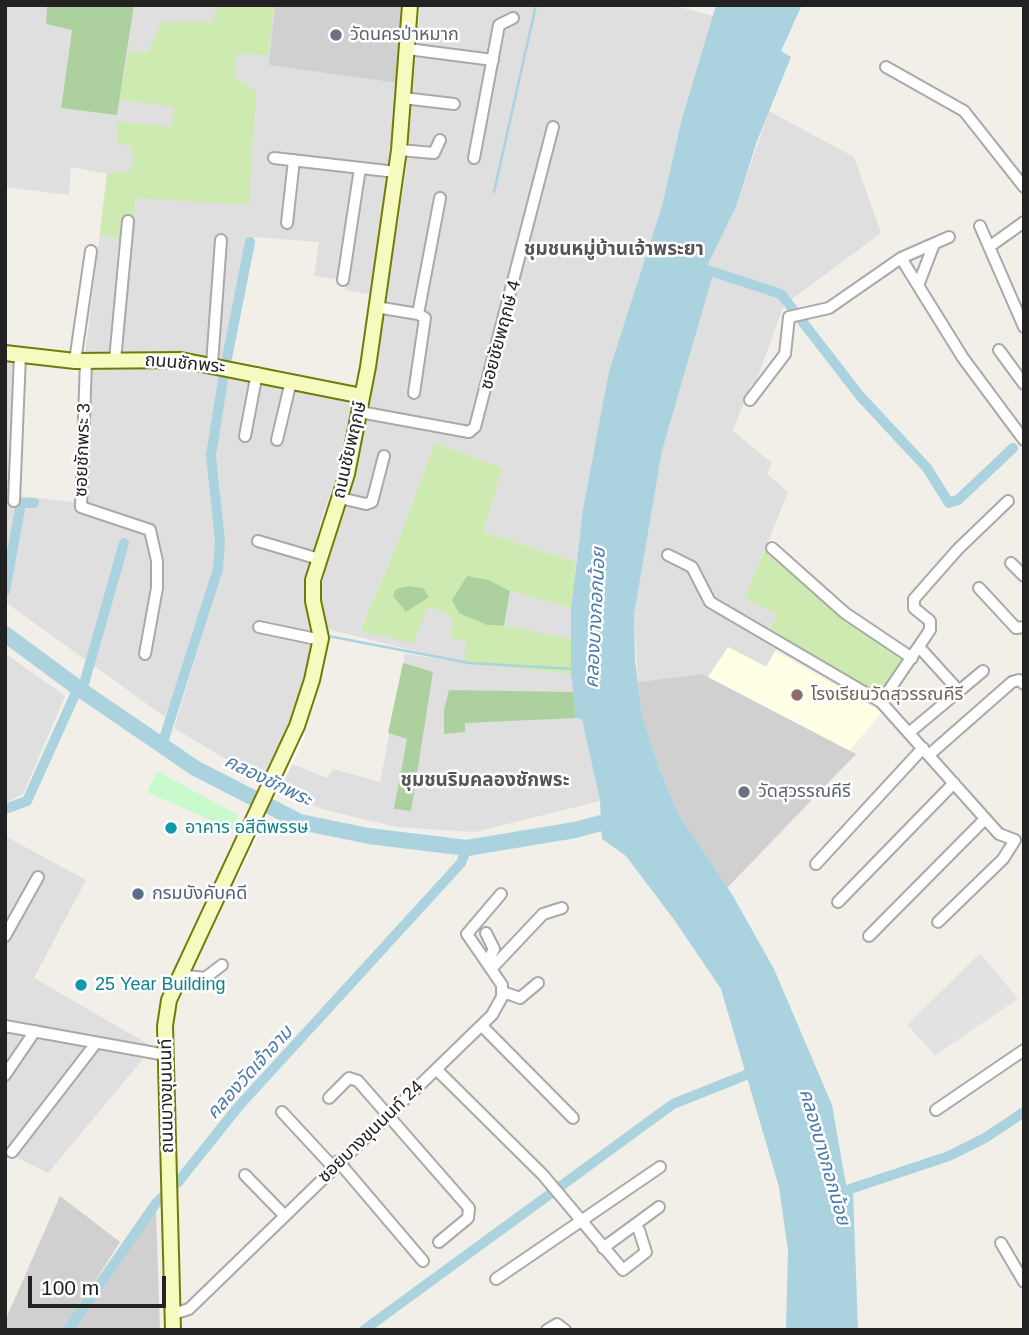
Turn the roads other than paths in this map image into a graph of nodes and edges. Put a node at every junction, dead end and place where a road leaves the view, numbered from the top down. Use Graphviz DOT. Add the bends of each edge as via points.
graph roads {
  1 [pos="410,5"];
  2 [pos="513,18"];
  3 [pos="408,49"];
  4 [pos="493,60"];
  5 [pos="886,67"];
  6 [pos="403,98"];
  7 [pos="454,104"];
  8 [pos="553,127"];
  9 [pos="440,140"];
  10 [pos="399,150"];
  11 [pos="274,158"];
  12 [pos="474,158"];
  13 [pos="294,160"];
  14 [pos="360,168"];
  15 [pos="396,172"];
  16 [pos="1024,187"];
  17 [pos="440,198"];
  18 [pos="128,221"];
  19 [pos="1024,222"];
  20 [pos="287,223"];
  21 [pos="981,226"];
  22 [pos="949,237"];
  23 [pos="220,240"];
  24 [pos="934,244"];
  25 [pos="989,247"];
  26 [pos="91,251"];
  27 [pos="901,258"];
  28 [pos="343,280"];
  29 [pos="919,283"];
  30 [pos="376,307"];
  31 [pos="418,314"];
  32 [pos="1024,327"];
  33 [pos="999,350"];
  34 [pos="5,353"];
  35 [pos="20,355"];
  36 [pos="115,359"];
  37 [pos="81,361"];
  38 [pos="212,364"];
  39 [pos="257,373"];
  40 [pos="291,381"];
  41 [pos="1024,384"];
  42 [pos="414,393"];
  43 [pos="362,396"];
  44 [pos="750,400"];
  45 [pos="360,412"];
  46 [pos="245,436"];
  47 [pos="277,440"];
  48 [pos="1024,440"];
  49 [pos="384,456"];
  50 [pos="340,498"];
  51 [pos="14,501"];
  52 [pos="1008,501"];
  53 [pos="258,541"];
  54 [pos="772,548"];
  55 [pos="668,555"];
  56 [pos="319,559"];
  57 [pos="1011,564"];
  58 [pos="1024,576"];
  59 [pos="979,588"];
  60 [pos="259,627"];
  61 [pos="1024,627"];
  62 [pos="321,640"];
  63 [pos="920,648"];
  64 [pos="145,654"];
  65 [pos="912,658"];
  66 [pos="983,671"];
  67 [pos="1024,684"];
  68 [pos="959,691"];
  69 [pos="881,702"];
  70 [pos="910,732"];
  71 [pos="926,751"];
  72 [pos="954,783"];
  73 [pos="985,819"];
  74 [pos="1019,838"];
  75 [pos="816,864"];
  76 [pos="227,875"];
  77 [pos="38,877"];
  78 [pos="501,894"];
  79 [pos="838,902"];
  80 [pos="562,908"];
  81 [pos="938,922"];
  82 [pos="486,933"];
  83 [pos="5,936"];
  84 [pos="869,936"];
  85 [pos="490,964"];
  86 [pos="222,965"];
  87 [pos="179,975"];
  88 [pos="538,982"];
  89 [pos="503,992"];
  90 [pos="5,1026"];
  91 [pos="482,1026"];
  92 [pos="35,1031"];
  93 [pos="96,1044"];
  94 [pos="1024,1049"];
  95 [pos="166,1055"];
  96 [pos="436,1070"];
  97 [pos="5,1075"];
  98 [pos="328,1098"];
  99 [pos="936,1110"];
  100 [pos="282,1112"];
  101 [pos="388,1114"];
  102 [pos="573,1118"];
  103 [pos="12,1152"];
  104 [pos="335,1164"];
  105 [pos="660,1167"];
  106 [pos="245,1175"];
  107 [pos="659,1207"];
  108 [pos="285,1216"];
  109 [pos="582,1221"];
  110 [pos="639,1230"];
  111 [pos="439,1241"];
  112 [pos="1001,1243"];
  113 [pos="603,1248"];
  114 [pos="423,1261"];
  115 [pos="496,1279"];
  116 [pos="1024,1282"];
  117 [pos="173,1314"];
  118 [pos="173,1330"];
  119 [pos="547,1330"];
  120 [pos="565,1330"];
  1 -- 3 [label="street, ถนนชัยพฤกษ์"];
  2 -- 4 [label="street" via="499,25"];
  3 -- 4 [label="street"];
  3 -- 6 [label="street, ถนนชัยพฤกษ์"];
  4 -- 12 [label="street"];
  5 -- 16 [label="street" via="964,111"];
  6 -- 7 [label="street"];
  6 -- 10 [label="street, ถนนชัยพฤกษ์"];
  8 -- 45 [label="street, ซอยชัยพฤกษ์ 4" via="475,427 468,432"];
  9 -- 10 [label="street" via="434,153"];
  10 -- 15 [label="street, ถนนชัยพฤกษ์"];
  11 -- 13 [label="street"];
  13 -- 14 [label="street"];
  13 -- 20 [label="street"];
  14 -- 15 [label="street"];
  14 -- 28 [label="street"];
  15 -- 30 [label="street, ถนนชัยพฤกษ์"];
  17 -- 31 [label="street"];
  18 -- 36 [label="street"];
  19 -- 25 [label="street"];
  21 -- 25 [label="street"];
  22 -- 24 [label="street"];
  23 -- 38 [label="street"];
  24 -- 27 [label="street"];
  24 -- 29 [label="street"];
  25 -- 32 [label="street"];
  26 -- 37 [label="street"];
  27 -- 29 [label="street"];
  27 -- 44 [label="street" via="829,308 792,315 786,325 785,354"];
  29 -- 48 [label="street" via="963,358"];
  30 -- 31 [label="street"];
  30 -- 43 [label="street, ถนนชัยพฤกษ์"];
  31 -- 42 [label="street" via="426,324"];
  33 -- 41 [label="street"];
  34 -- 35 [label="street, ถนนชักพระ"];
  35 -- 37 [label="street, ถนนชักพระ"];
  35 -- 51 [label="street"];
  36 -- 37 [label="street, ถนนชักพระ"];
  36 -- 38 [label="street, ถนนชักพระ"];
  37 -- 64 [label="street, ซอยชักพระ 3" via="81,507 150,530 157,561"];
  38 -- 39 [label="street, ถนนชักพระ"];
  39 -- 40 [label="street, ถนนชักพระ"];
  39 -- 46 [label="street"];
  40 -- 43 [label="street, ถนนชักพระ"];
  40 -- 47 [label="street"];
  43 -- 45 [label="street, ถนนชัยพฤกษ์"];
  45 -- 50 [label="street, ถนนชัยพฤกษ์"];
  49 -- 50 [label="street" via="372,502"];
  50 -- 56 [label="street, ถนนชัยพฤกษ์"];
  52 -- 63 [label="street" via="915,599 914,608 932,624"];
  53 -- 56 [label="street"];
  54 -- 65 [label="street" via="845,614"];
  55 -- 69 [label="street" via="692,567 710,602"];
  56 -- 62 [label="street, ถนนชัยพฤกษ์" via="312,588"];
  57 -- 58 [label="street"];
  59 -- 61 [label="street" via="1016,628"];
  60 -- 62 [label="street"];
  62 -- 76 [label="street, ถนนชัยพฤกษ์" via="297,726"];
  63 -- 65 [label="street"];
  63 -- 68 [label="street"];
  65 -- 69 [label="street"];
  66 -- 68 [label="street"];
  67 -- 71 [label="street" via="1012,682"];
  68 -- 70 [label="street"];
  69 -- 70 [label="street"];
  70 -- 71 [label="street"];
  71 -- 72 [label="street"];
  71 -- 75 [label="street"];
  72 -- 73 [label="street"];
  72 -- 79 [label="street"];
  73 -- 74 [label="street" via="999,834"];
  73 -- 84 [label="street"];
  74 -- 81 [label="street"];
  76 -- 87 [label="street, ถนนบางขุนนนท์"];
  77 -- 83 [label="street"];
  78 -- 85 [label="street" via="470,928 468,938"];
  80 -- 85 [label="street" via="543,914"];
  82 -- 85 [label="street" via="494,949"];
  85 -- 89 [label="street"];
  86 -- 87 [label="street" via="205,978"];
  87 -- 95 [label="street, ถนนบางขุนนนท์" via="169,1000"];
  88 -- 89 [label="street" via="520,998"];
  89 -- 91 [label="street, ซอยบางขุนนนท์ 24" via="498,1007"];
  90 -- 92 [label="street"];
  91 -- 96 [label="street, ซอยบางขุนนนท์ 24"];
  91 -- 102 [label="street"];
  92 -- 93 [label="street"];
  92 -- 97 [label="street"];
  93 -- 95 [label="street"];
  93 -- 103 [label="street"];
  94 -- 99 [label="street"];
  95 -- 117 [label="street, ถนนบางขุนนนท์"];
  96 -- 101 [label="street, ซอยบางขุนนนท์ 24"];
  96 -- 109 [label="street" via="559,1192"];
  98 -- 101 [label="street" via="353,1078"];
  100 -- 104 [label="street"];
  101 -- 104 [label="street, ซอยบางขุนนนท์ 24"];
  101 -- 111 [label="street" via="470,1211"];
  104 -- 108 [label="street, ซอยบางขุนนนท์ 24"];
  104 -- 114 [label="street"];
  105 -- 109 [label="street"];
  106 -- 108 [label="street"];
  107 -- 113 [label="street"];
  108 -- 117 [label="street, ซอยบางขุนนนท์ 24" via="189,1309"];
  109 -- 113 [label="street"];
  109 -- 115 [label="street"];
  110 -- 113 [label="street" via="646,1252 626,1270"];
  112 -- 116 [label="street"];
  117 -- 118 [label="street, ถนนบางขุนนนท์"];
  119 -- 120 [label="street" via="556,1324"];
}
